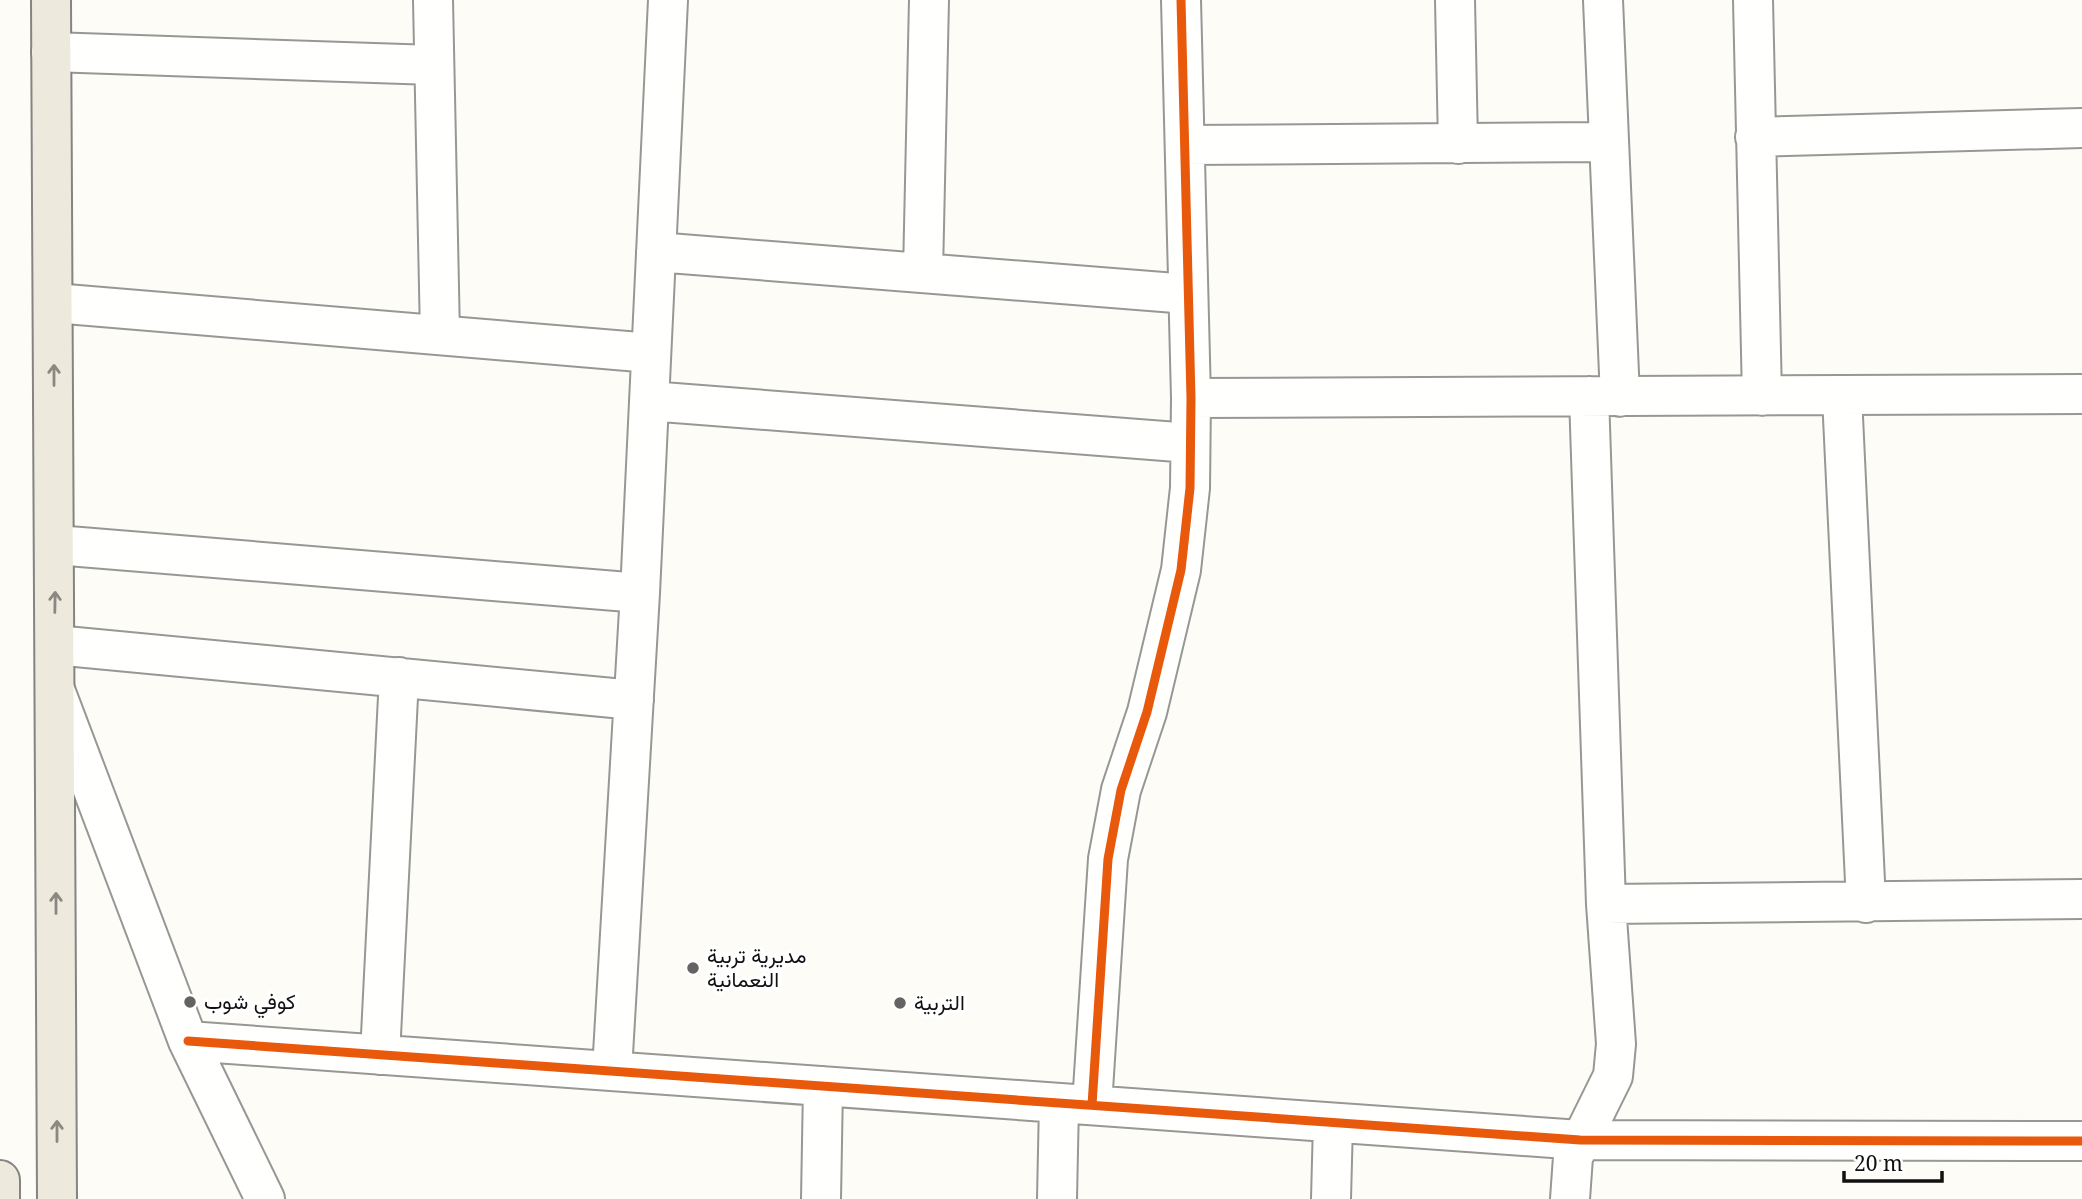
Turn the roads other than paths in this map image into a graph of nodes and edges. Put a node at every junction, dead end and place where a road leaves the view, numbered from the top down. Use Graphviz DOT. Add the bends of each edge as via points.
graph roads {
  1 [pos="51,0"];
  2 [pos="433,0"];
  3 [pos="668,0"];
  4 [pos="929,0"];
  5 [pos="1181,0"];
  6 [pos="1455,0"];
  7 [pos="1603,0"];
  8 [pos="1753,0"];
  9 [pos="51,52"];
  10 [pos="434,65"];
  11 [pos="2082,128"];
  12 [pos="1755,137"];
  13 [pos="1609,142"];
  14 [pos="1458,144"];
  15 [pos="1185,145"];
  16 [pos="656,252"];
  17 [pos="923,273"];
  18 [pos="1188,294"];
  19 [pos="54,303"];
  20 [pos="440,335"];
  21 [pos="651,353"];
  22 [pos="2082,394"];
  23 [pos="1604,396"];
  24 [pos="1762,396"];
  25 [pos="1842,396"];
  26 [pos="1191,398"];
  27 [pos="649,401"];
  28 [pos="1190,443"];
  29 [pos="56,545"];
  30 [pos="640,593"];
  31 [pos="55,645"];
  32 [pos="399,677"];
  33 [pos="55,688"];
  34 [pos="634,700"];
  35 [pos="2082,899"];
  36 [pos="1866,903"];
  37 [pos="1606,904"];
  38 [pos="188,1041"];
  39 [pos="380,1055"];
  40 [pos="611,1071"];
  41 [pos="822,1086"];
  42 [pos="1075,1104"];
  43 [pos="1333,1123"];
  44 [pos="1580,1140"];
  45 [pos="2082,1140"];
  46 [pos="0,1180"];
  47 [pos="0,1199"];
  48 [pos="57,1199"];
  49 [pos="265,1199"];
  50 [pos="821,1199"];
  51 [pos="1057,1199"];
  52 [pos="1331,1199"];
  53 [pos="1570,1199"];
  1 -- 9 [label="main road"];
  2 -- 10 [label="street"];
  3 -- 16 [label="street"];
  4 -- 17 [label="street"];
  5 -- 15 [label="street"];
  6 -- 14 [label="street"];
  7 -- 13 [label="street"];
  8 -- 12 [label="street"];
  9 -- 10 [label="street"];
  9 -- 19 [label="main road"];
  10 -- 20 [label="street"];
  11 -- 12 [label="street"];
  12 -- 24 [label="street"];
  13 -- 14 [label="street"];
  13 -- 23 [label="street"];
  14 -- 15 [label="street"];
  15 -- 18 [label="street"];
  16 -- 17 [label="street"];
  16 -- 21 [label="street"];
  17 -- 18 [label="street"];
  18 -- 26 [label="street"];
  19 -- 20 [label="street"];
  29 -- 19 [label="main road, one-way"];
  20 -- 21 [label="street"];
  21 -- 27 [label="street"];
  22 -- 25 [label="street"];
  23 -- 24 [label="street"];
  23 -- 26 [label="street"];
  23 -- 37 [label="street"];
  24 -- 25 [label="street"];
  25 -- 36 [label="street"];
  26 -- 28 [label="street"];
  27 -- 28 [label="street"];
  27 -- 30 [label="street"];
  28 -- 42 [label="street" via="1181,570 1147,712 1121,790"];
  29 -- 30 [label="street"];
  31 -- 29 [label="main road, one-way"];
  30 -- 34 [label="street"];
  31 -- 32 [label="street"];
  31 -- 33 [label="main road"];
  32 -- 34 [label="street"];
  32 -- 39 [label="street"];
  33 -- 38 [label="street"];
  48 -- 33 [label="main road, one-way"];
  34 -- 40 [label="street"];
  35 -- 36 [label="street"];
  36 -- 37 [label="street"];
  37 -- 44 [label="street" via="1616,1064"];
  38 -- 39 [label="street"];
  38 -- 49 [label="street"];
  39 -- 40 [label="street"];
  40 -- 41 [label="street"];
  41 -- 42 [label="street"];
  41 -- 50 [label="street"];
  42 -- 43 [label="street"];
  42 -- 51 [label="street"];
  43 -- 44 [label="street"];
  43 -- 52 [label="street"];
  44 -- 45 [label="street"];
  44 -- 53 [label="street" via="1570,1172"];
  46 -- 47 [label="main road"];
}
